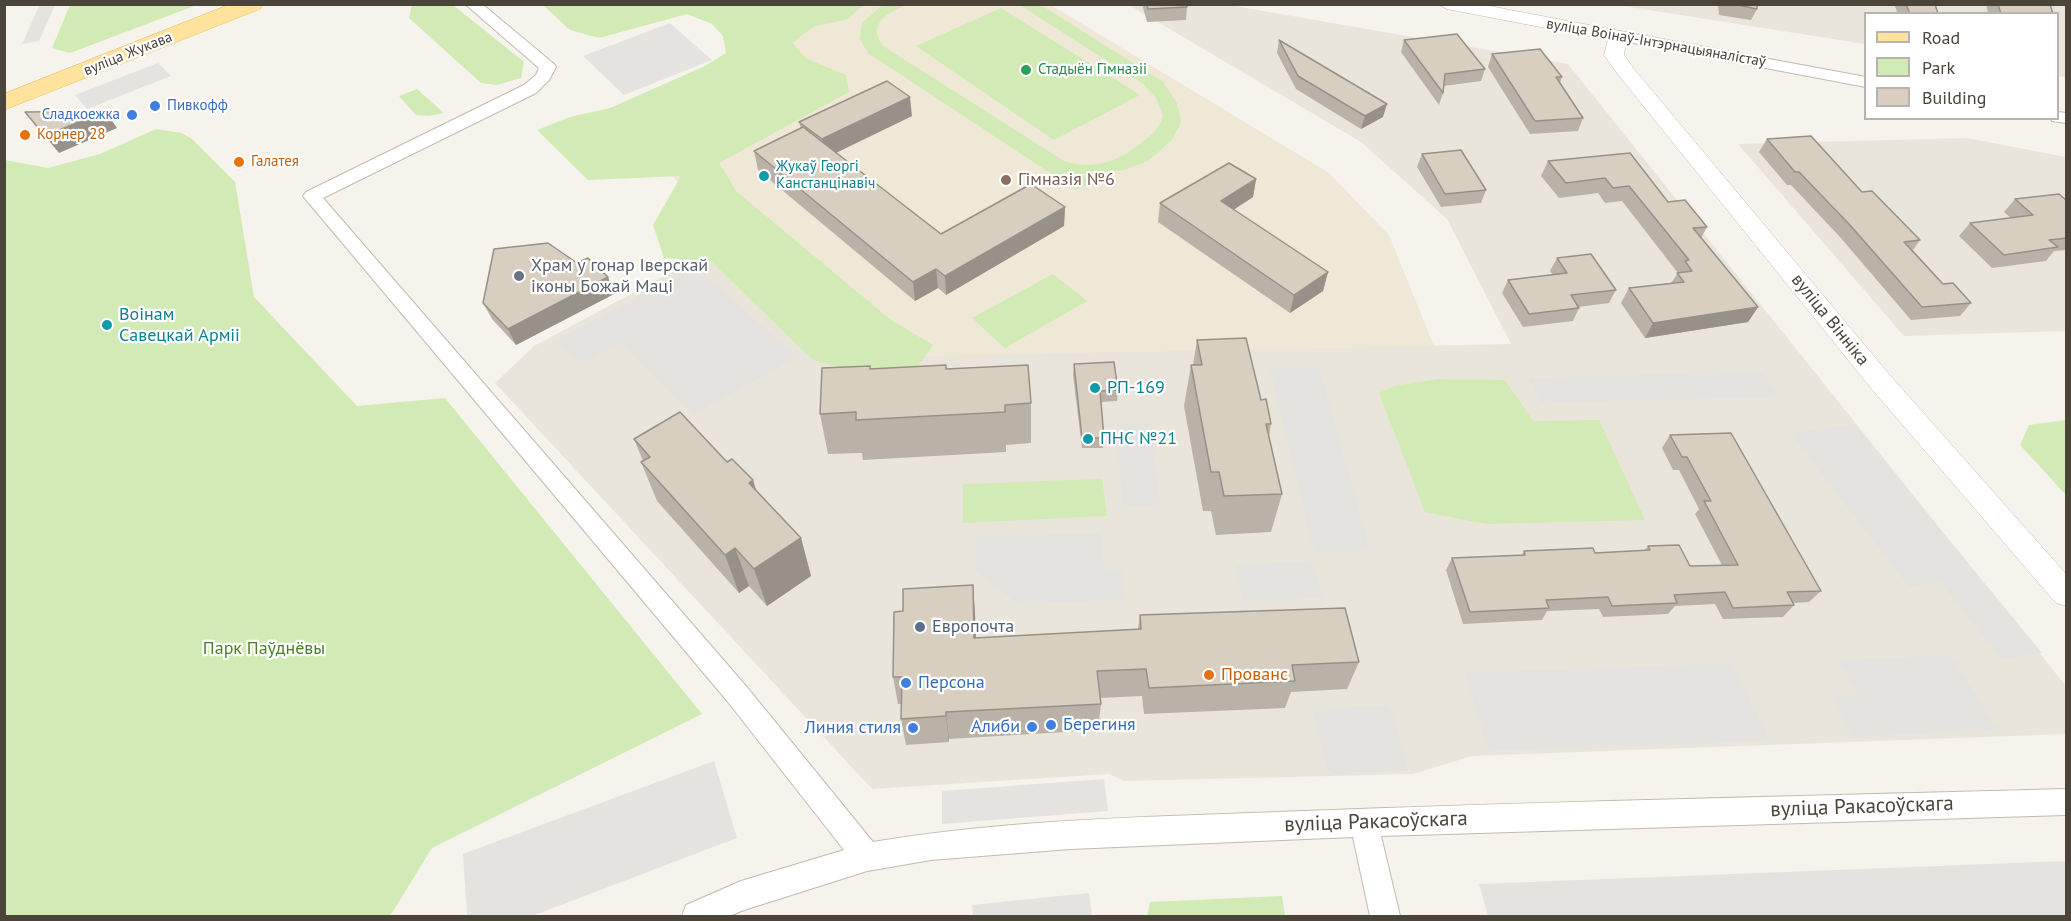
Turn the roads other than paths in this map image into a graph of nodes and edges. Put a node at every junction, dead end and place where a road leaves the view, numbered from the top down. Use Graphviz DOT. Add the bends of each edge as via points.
graph roads {
  1 [pos="252,4"];
  2 [pos="472,4"];
  3 [pos="1447,4"];
  4 [pos="1618,36"];
  5 [pos="1864,82"];
  6 [pos="4,103"];
  7 [pos="2067,594"];
  8 [pos="2067,802"];
  9 [pos="1364,823"];
  10 [pos="867,857"];
  11 [pos="698,916"];
  12 [pos="1385,916"];
  1 -- 6 [label="main road, вуліца Жукава"];
  2 -- 10 [label="street" via="548,67 543,77 530,89 312,196 737,694"];
  3 -- 4 [label="street, вуліца Воінаў-Інтэрнацыяналістаў"];
  4 -- 5 [label="street, вуліца Воінаў-Інтэрнацыяналістаў"];
  4 -- 7 [label="street, вуліца Вінніка" via="1614,55 1627,73 1879,380"];
  8 -- 9 [label="street, вуліца Ракасоўскага"];
  9 -- 10 [label="street, вуліца Ракасоўскага" via="1070,835 931,846"];
  9 -- 12 [label="street"];
  10 -- 11 [label="street, вуліца Ракасоўскага" via="741,896"];
}
